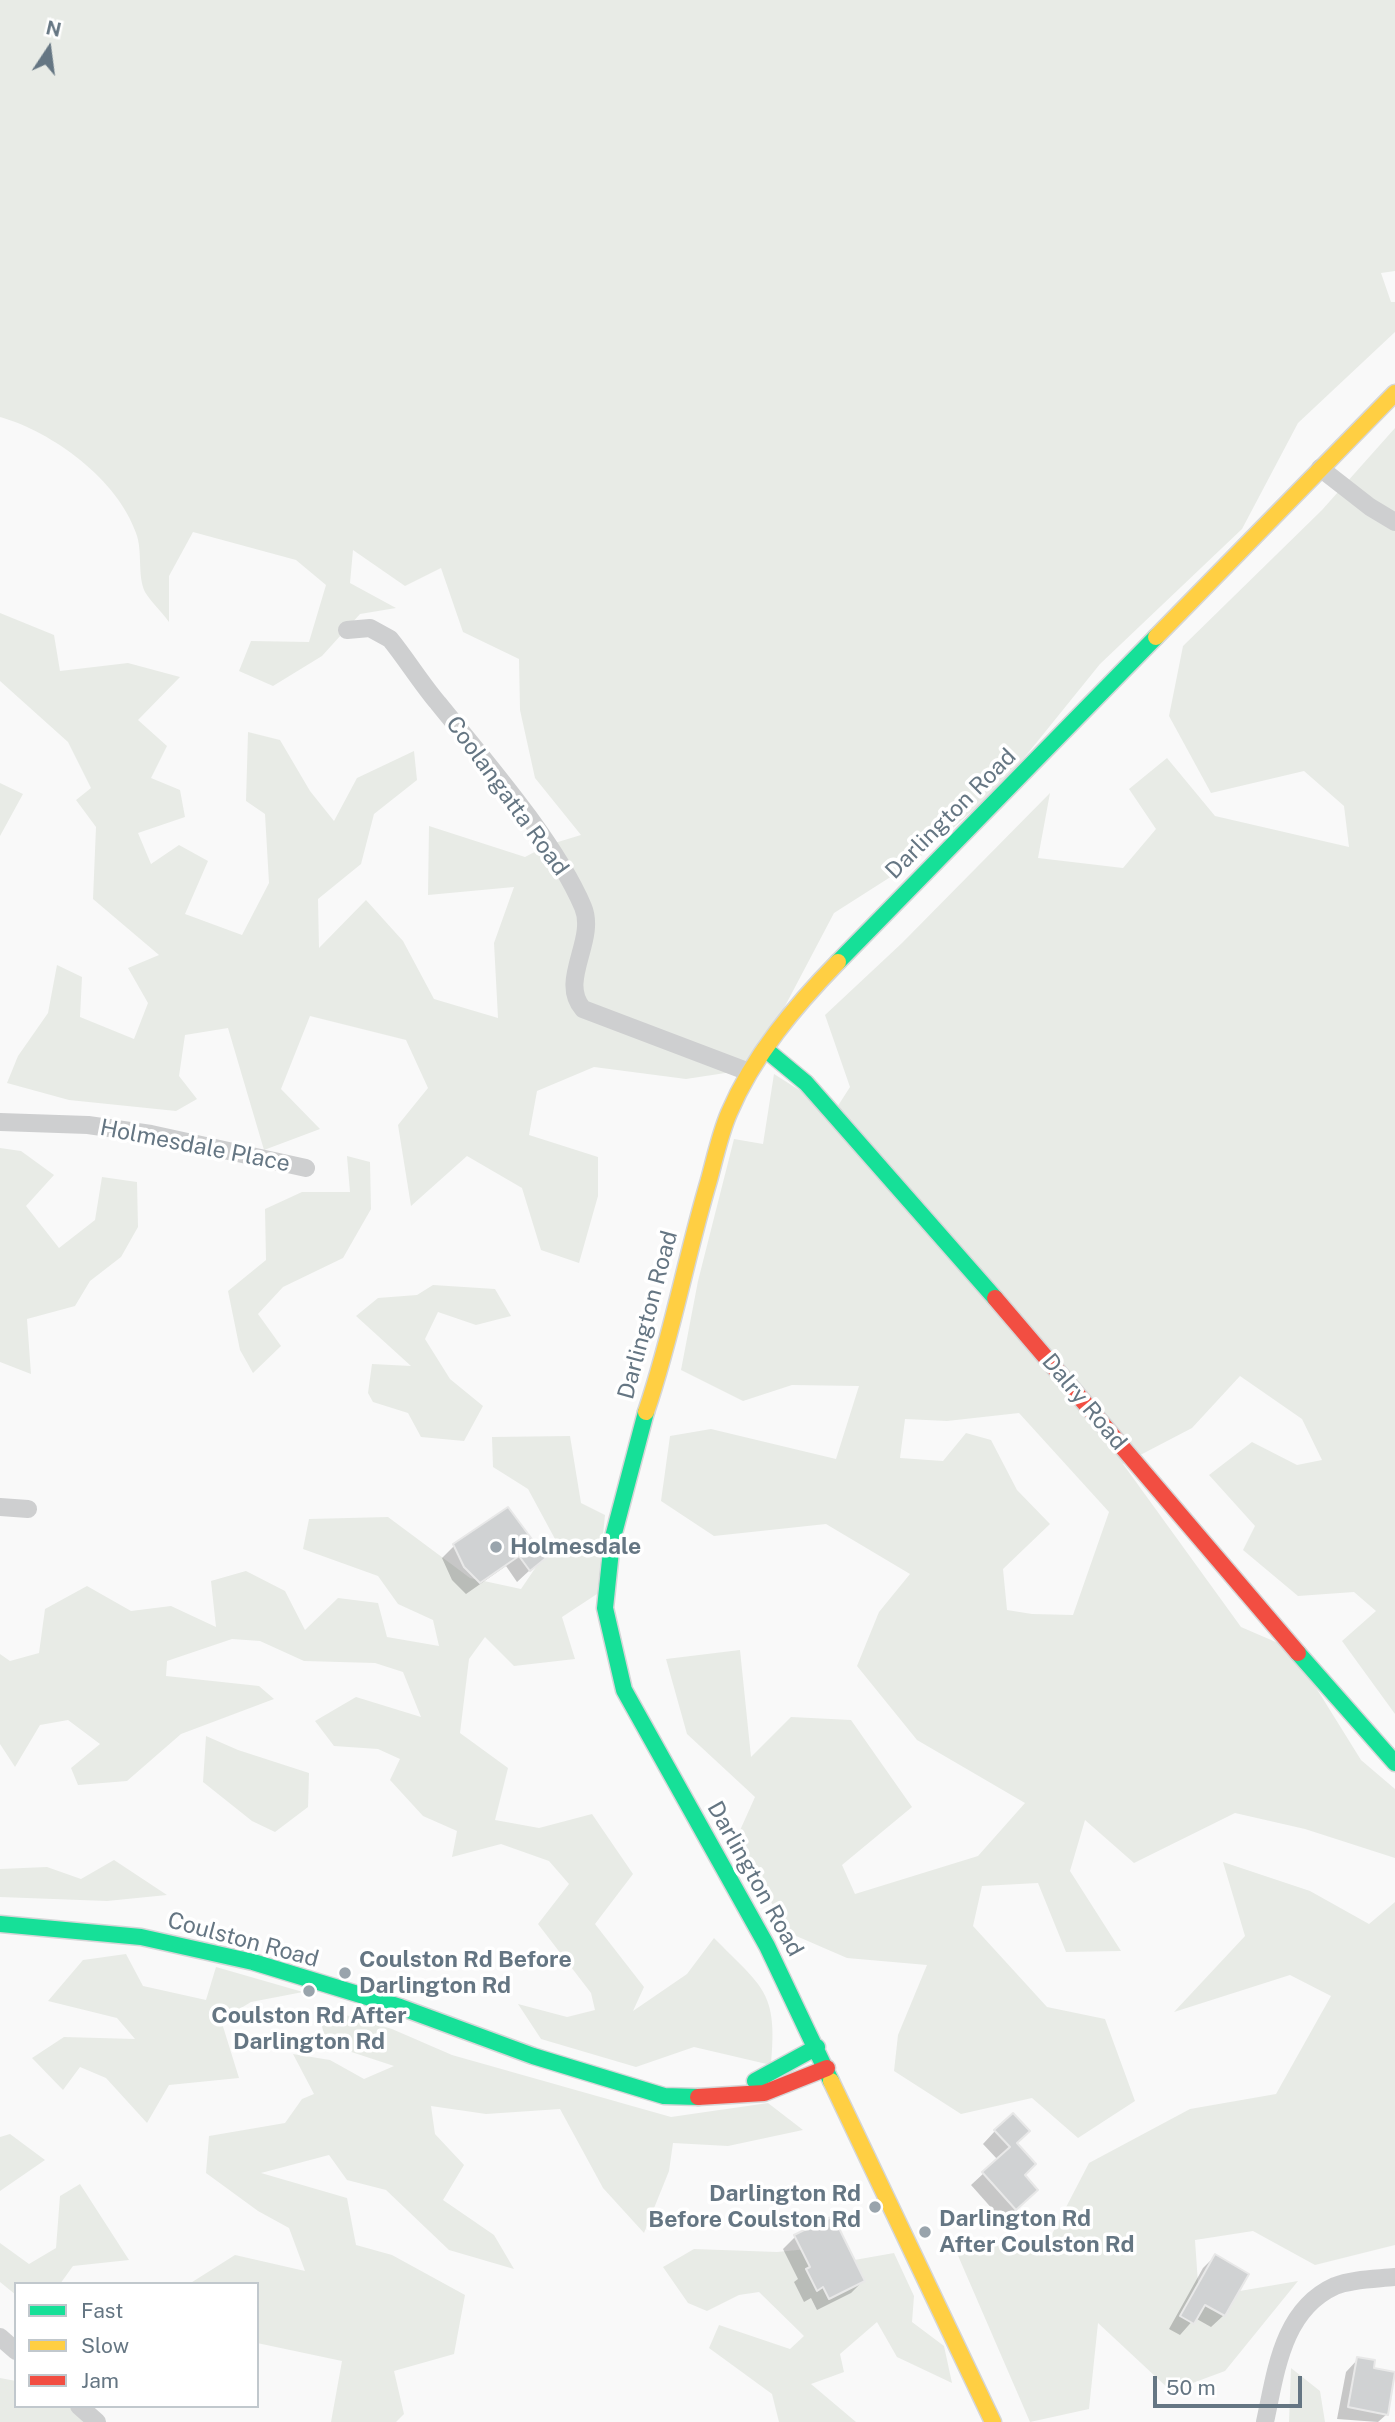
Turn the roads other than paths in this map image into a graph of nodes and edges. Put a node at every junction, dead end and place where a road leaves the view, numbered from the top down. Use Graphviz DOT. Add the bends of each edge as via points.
graph roads {
  1 [pos="1395,393"];
  2 [pos="1320,468"];
  3 [pos="1395,522"];
  4 [pos="347,630"];
  5 [pos="765,1049"];
  6 [pos="749,1072"];
  7 [pos="0,1122"];
  8 [pos="306,1168"];
  9 [pos="0,1507"];
  10 [pos="28,1509"];
  11 [pos="1395,1763"];
  12 [pos="0,1924"];
  13 [pos="817,2047"];
  14 [pos="827,2068"];
  15 [pos="751,2093"];
  16 [pos="1395,2277"];
  17 [pos="0,2337"];
  18 [pos="14,2349"];
  19 [pos="81,2408"];
  20 [pos="97,2422"];
  21 [pos="993,2422"];
  22 [pos="1265,2422"];
  1 -- 2 [label="street, Darlington Road"];
  2 -- 3 [label="street"];
  2 -- 5 [label="street, Darlington Road" via="806,995"];
  4 -- 6 [label="street, Coolangatta Road" via="370,628 390,639 537,831 578,895 586,913 586,930 573,991 583,1009"];
  5 -- 6 [label="street, Darlington Road"];
  5 -- 11 [label="street, Dalry Road" via="806,1083 946,1240"];
  6 -- 13 [label="street, Darlington Road" via="728,1115 689,1248 664,1360 639,1431 612,1541 605,1608 624,1690 767,1946"];
  7 -- 8 [label="street, Holmesdale Place" via="88,1125 151,1134"];
  9 -- 10 [label="street"];
  12 -- 15 [label="street, Coulston Road" via="141,1937 253,1962 664,2096 709,2098"];
  13 -- 14 [label="street, Darlington Road"];
  13 -- 15 [label="street" via="755,2081"];
  14 -- 15 [label="street, Coulston Road" via="764,2093"];
  14 -- 21 [label="street, Darlington Road"];
  16 -- 22 [label="street" via="1338,2285 1309,2304 1282,2346"];
  17 -- 18 [label="street"];
  19 -- 20 [label="street"];
}
